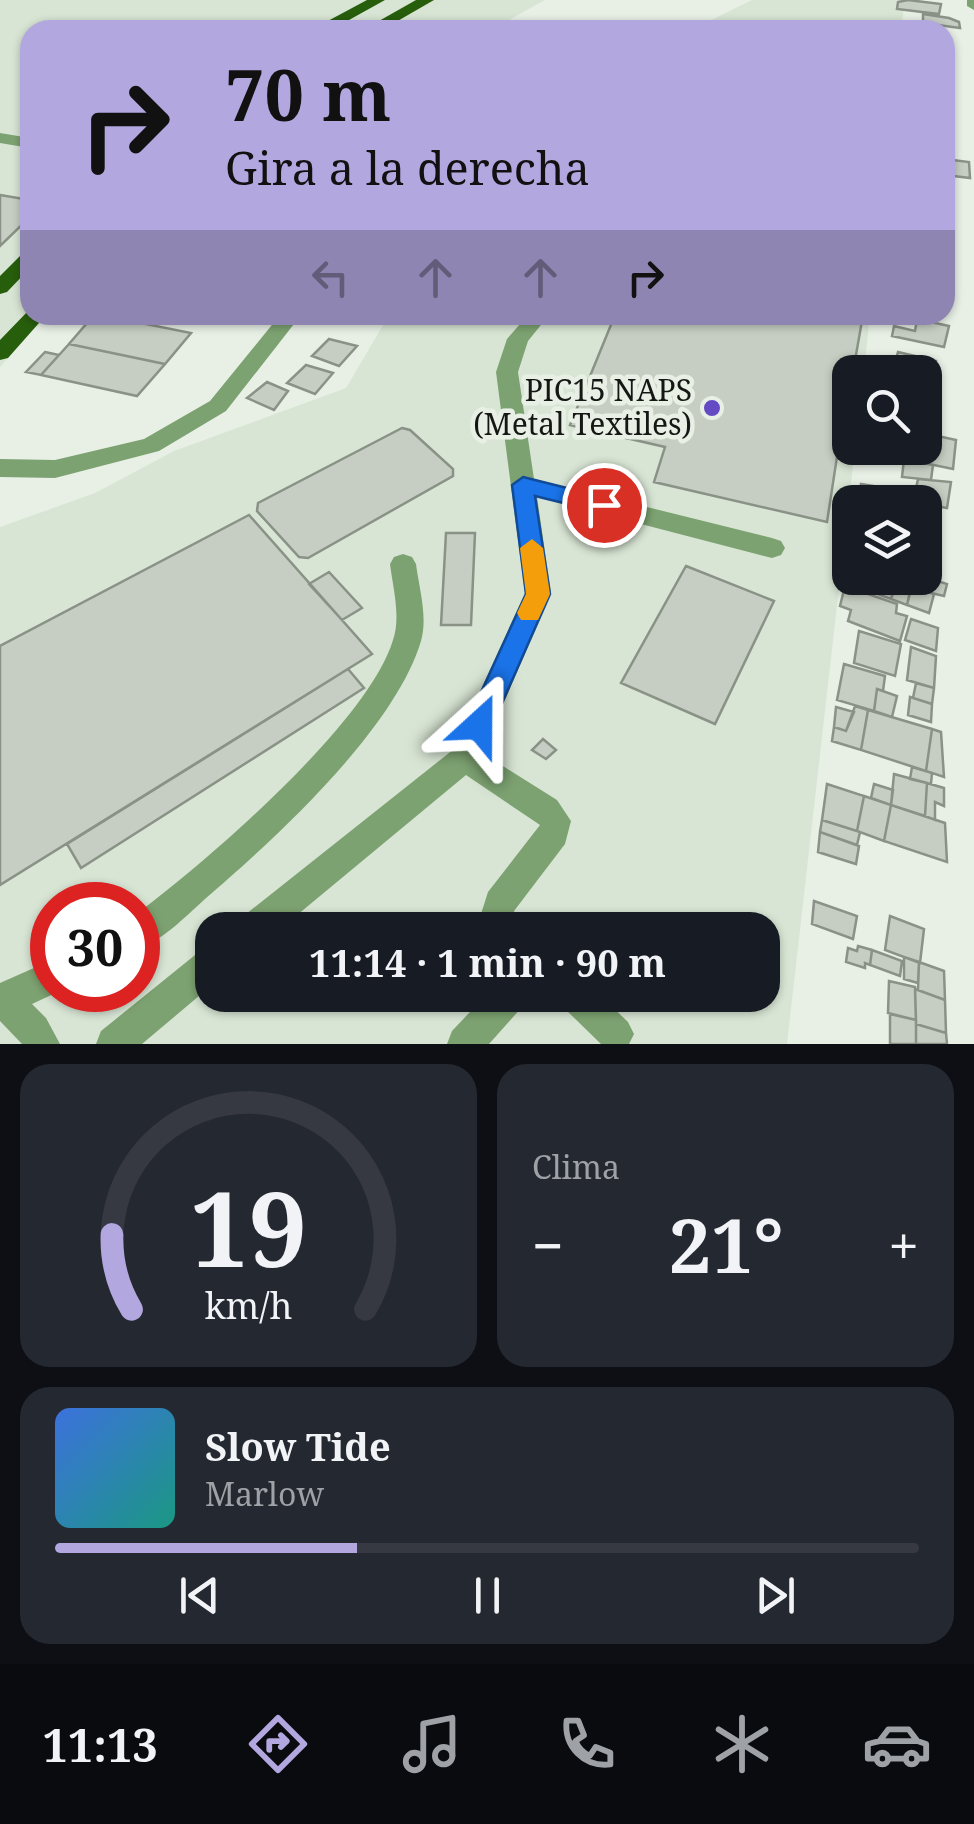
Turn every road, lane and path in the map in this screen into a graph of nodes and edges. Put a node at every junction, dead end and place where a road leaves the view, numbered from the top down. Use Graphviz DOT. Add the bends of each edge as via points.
graph roads {
  1 [pos="378,0"];
  2 [pos="427,0"];
  3 [pos="339,20"];
  4 [pos="390,20"];
  5 [pos="20,267"];
  6 [pos="0,288"];
  7 [pos="27,325"];
  8 [pos="283,325"];
  9 [pos="530,325"];
  10 [pos="0,353"];
  11 [pos="0,468"];
  12 [pos="523,485"];
  13 [pos="772,548"];
  14 [pos="403,564"];
  15 [pos="464,758"];
  16 [pos="276,912"];
  17 [pos="498,912"];
  18 [pos="160,915"];
  19 [pos="195,978"];
  20 [pos="30,987"];
  21 [pos="2,1000"];
  22 [pos="494,1012"];
  23 [pos="593,1012"];
  24 [pos="616,1034"];
  25 [pos="42,1044"];
  26 [pos="114,1044"];
  27 [pos="465,1044"];
  1 -- 3 [label="main road"];
  2 -- 4 [label="main road"];
  5 -- 6 [label="main road"];
  7 -- 10 [label="main road"];
  8 -- 11 [label="street" via="218,406 150,446 54,469"];
  9 -- 12 [label="street" via="518,339 508,372"];
  12 -- 13 [label="street"];
  12 -- 15 [label="street" via="538,594"];
  14 -- 18 [label="street" via="408,638 354,728"];
  15 -- 16 [label="street"];
  15 -- 17 [label="street" via="556,821 554,834"];
  19 -- 26 [label="street"];
  20 -- 21 [label="street"];
  21 -- 25 [label="street"];
  22 -- 27 [label="street"];
  23 -- 24 [label="street"];
}
